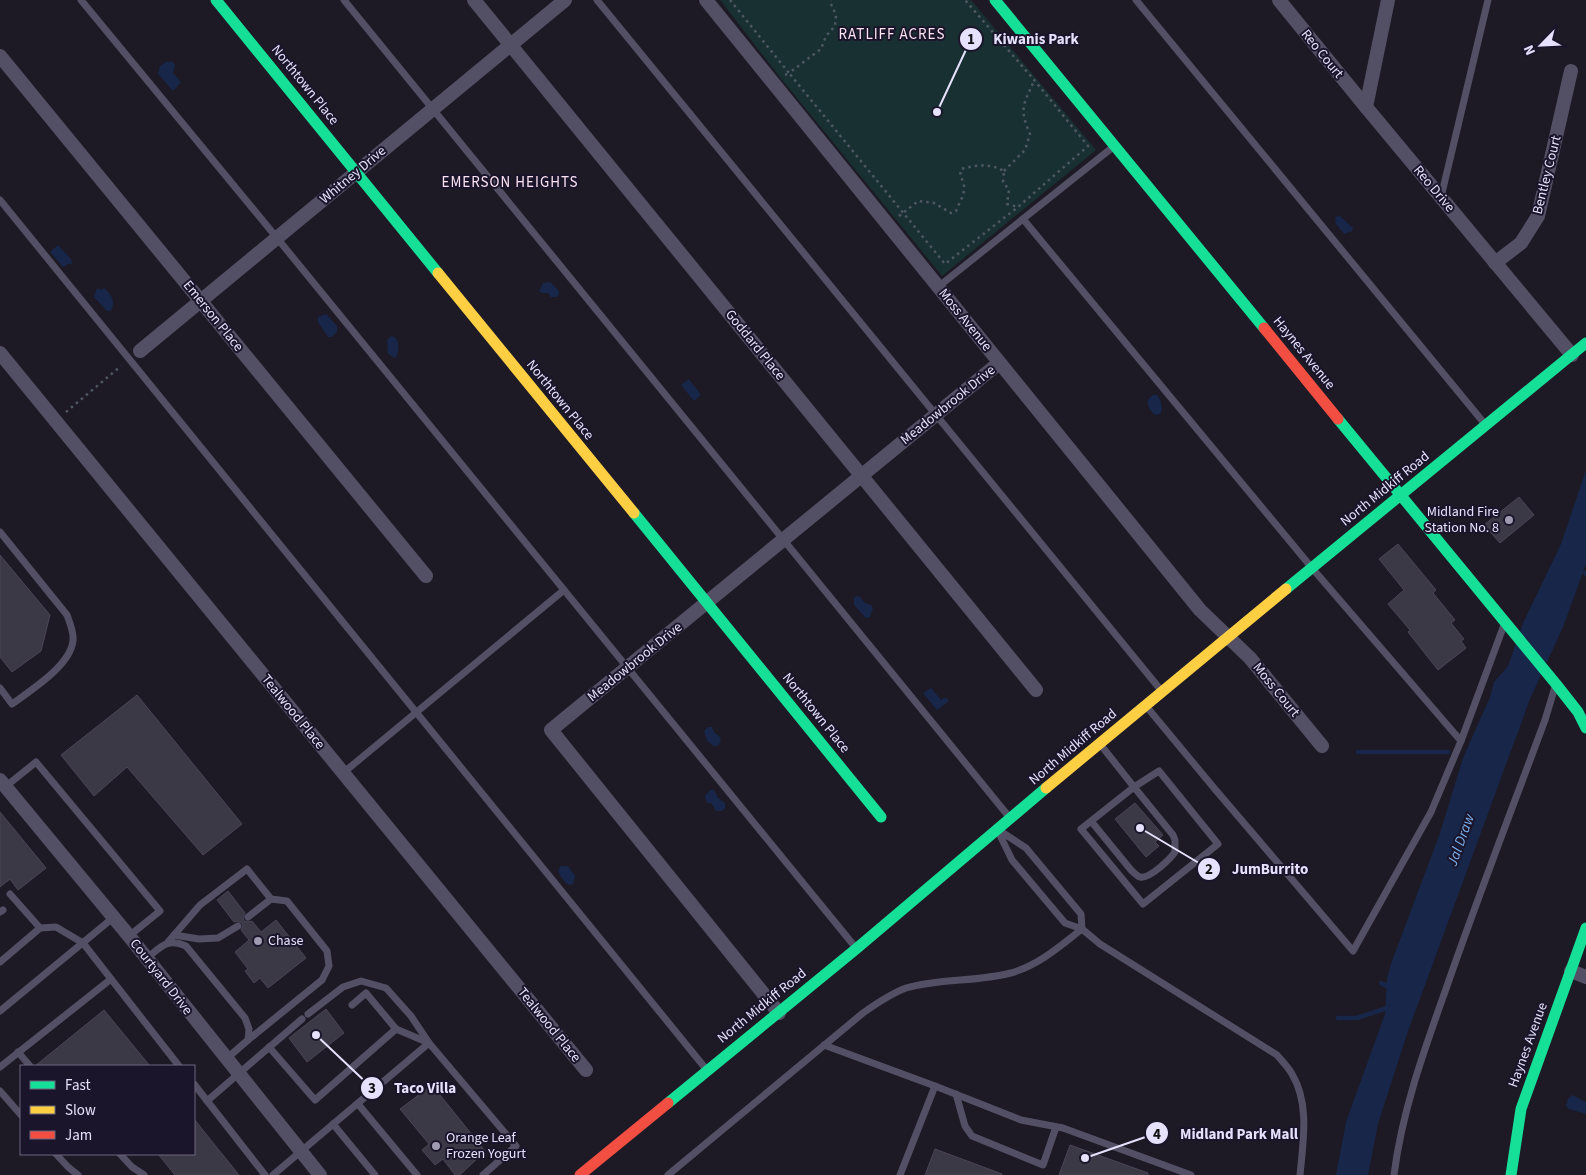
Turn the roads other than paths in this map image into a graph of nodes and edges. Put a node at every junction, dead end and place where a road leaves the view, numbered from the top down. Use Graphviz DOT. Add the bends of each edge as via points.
graph roads {
  1 [pos="81,0"];
  2 [pos="216,0"];
  3 [pos="344,0"];
  4 [pos="474,0"];
  5 [pos="566,0"];
  6 [pos="597,0"];
  7 [pos="706,0"];
  8 [pos="995,0"];
  9 [pos="1136,0"];
  10 [pos="1279,0"];
  11 [pos="1388,0"];
  12 [pos="1488,0"];
  13 [pos="511,45"];
  14 [pos="0,56"];
  15 [pos="1571,71"];
  16 [pos="1366,107"];
  17 [pos="433,109"];
  18 [pos="1114,146"];
  19 [pos="356,173"];
  20 [pos="1441,198"];
  21 [pos="0,200"];
  22 [pos="1023,219"];
  23 [pos="277,238"];
  24 [pos="1495,263"];
  25 [pos="938,287"];
  26 [pos="201,301"];
  27 [pos="1586,343"];
  28 [pos="0,353"];
  29 [pos="134,355"];
  30 [pos="1572,355"];
  31 [pos="999,363"];
  32 [pos="937,414"];
  33 [pos="1486,426"];
  34 [pos="862,476"];
  35 [pos="1401,495"];
  36 [pos="0,532"];
  37 [pos="784,540"];
  38 [pos="1312,568"];
  39 [pos="426,576"];
  40 [pos="564,590"];
  41 [pos="707,603"];
  42 [pos="1508,627"];
  43 [pos="1228,637"];
  44 [pos="628,668"];
  45 [pos="1553,681"];
  46 [pos="0,688"];
  47 [pos="1036,690"];
  48 [pos="1162,691"];
  49 [pos="1146,706"];
  50 [pos="416,713"];
  51 [pos="1586,728"];
  52 [pos="1461,741"];
  53 [pos="1100,744"];
  54 [pos="1322,746"];
  55 [pos="343,773"];
  56 [pos="3,784"];
  57 [pos="1134,787"];
  58 [pos="882,817"];
  59 [pos="1010,818"];
  60 [pos="1091,822"];
  61 [pos="997,829"];
  62 [pos="10,894"];
  63 [pos="271,898"];
  64 [pos="114,917"];
  65 [pos="248,917"];
  66 [pos="238,926"];
  67 [pos="40,928"];
  68 [pos="1586,928"];
  69 [pos="1082,929"];
  70 [pos="174,935"];
  71 [pos="129,936"];
  72 [pos="168,942"];
  73 [pos="83,943"];
  74 [pos="856,949"];
  75 [pos="147,958"];
  76 [pos="0,962"];
  77 [pos="1571,971"];
  78 [pos="1586,977"];
  79 [pos="111,979"];
  80 [pos="352,1005"];
  81 [pos="0,1011"];
  82 [pos="779,1013"];
  83 [pos="396,1029"];
  84 [pos="248,1040"];
  85 [pos="429,1043"];
  86 [pos="824,1045"];
  87 [pos="269,1047"];
  88 [pos="18,1052"];
  89 [pos="226,1059"];
  90 [pos="29,1065"];
  91 [pos="178,1065"];
  92 [pos="0,1067"];
  93 [pos="586,1070"];
  94 [pos="706,1070"];
  95 [pos="238,1074"];
  96 [pos="195,1085"];
  97 [pos="935,1086"];
  98 [pos="0,1091"];
  99 [pos="956,1094"];
  100 [pos="207,1101"];
  101 [pos="358,1104"];
  102 [pos="20,1114"];
  103 [pos="333,1124"];
  104 [pos="1056,1127"];
  105 [pos="301,1152"];
  106 [pos="57,1155"];
  107 [pos="121,1155"];
  108 [pos="78,1175"];
  109 [pos="144,1175"];
  110 [pos="265,1175"];
  111 [pos="273,1175"];
  112 [pos="320,1175"];
  113 [pos="375,1175"];
  114 [pos="417,1175"];
  115 [pos="483,1175"];
  116 [pos="580,1175"];
  117 [pos="668,1175"];
  118 [pos="900,1175"];
  119 [pos="1191,1175"];
  120 [pos="1300,1175"];
  121 [pos="1394,1175"];
  122 [pos="1511,1175"];
  1 -- 23 [label="lane"];
  2 -- 19 [label="street, Northtown Place"];
  3 -- 17 [label="lane"];
  4 -- 13 [label="street, Goddard Place"];
  5 -- 13 [label="street, Whitney Drive"];
  6 -- 32 [label="lane"];
  7 -- 25 [label="street, Moss Avenue"];
  8 -- 18 [label="street, Haynes Avenue"];
  9 -- 33 [label="lane"];
  10 -- 16 [label="street, Reo Court"];
  11 -- 16 [label="street"];
  12 -- 20 [label="lane"];
  13 -- 17 [label="street, Whitney Drive"];
  13 -- 34 [label="street, Goddard Place"];
  14 -- 26 [label="street, Emerson Place"];
  15 -- 24 [label="street, Bentley Court" via="1538,216 1521,243"];
  16 -- 20 [label="street, Reo Drive"];
  17 -- 19 [label="street, Whitney Drive"];
  17 -- 37 [label="lane"];
  18 -- 22 [label="lane"];
  18 -- 35 [label="street, Haynes Avenue"];
  19 -- 23 [label="street, Whitney Drive"];
  19 -- 41 [label="street, Northtown Place"];
  20 -- 24 [label="street, Reo Drive"];
  21 -- 29 [label="lane"];
  22 -- 25 [label="lane"];
  22 -- 38 [label="lane"];
  23 -- 26 [label="street, Whitney Drive"];
  23 -- 40 [label="lane"];
  24 -- 30 [label="street, Reo Drive"];
  25 -- 31 [label="street, Moss Avenue"];
  26 -- 29 [label="street, Whitney Drive"];
  26 -- 39 [label="street, Emerson Place"];
  27 -- 30 [label="street, North Midkiff Road"];
  28 -- 55 [label="street, Tealwood Place"];
  29 -- 50 [label="lane"];
  30 -- 33 [label="street, North Midkiff Road"];
  31 -- 32 [label="street, Meadowbrook Drive"];
  31 -- 43 [label="street, Moss Avenue" via="1200,610"];
  32 -- 34 [label="street, Meadowbrook Drive"];
  32 -- 48 [label="lane"];
  33 -- 35 [label="street, North Midkiff Road"];
  34 -- 37 [label="street, Meadowbrook Drive"];
  34 -- 47 [label="street, Goddard Place"];
  35 -- 38 [label="street, North Midkiff Road"];
  35 -- 42 [label="street, Haynes Avenue"];
  36 -- 46 [label="lane" via="67,615 73,641 67,658 12,704"];
  37 -- 41 [label="street, Meadowbrook Drive"];
  37 -- 59 [label="lane"];
  38 -- 43 [label="street, North Midkiff Road"];
  38 -- 52 [label="lane"];
  40 -- 44 [label="lane"];
  40 -- 50 [label="lane"];
  41 -- 44 [label="street, Meadowbrook Drive"];
  41 -- 58 [label="street, Northtown Place"];
  42 -- 45 [label="street, Haynes Avenue"];
  42 -- 52 [label="lane"];
  43 -- 48 [label="street, North Midkiff Road"];
  43 -- 54 [label="street, Moss Court" via="1250,658"];
  44 -- 74 [label="lane"];
  44 -- 82 [label="street, Meadowbrook Drive" via="551,730"];
  45 -- 51 [label="street, Haynes Avenue" via="1578,712"];
  45 -- 121 [label="lane" via="1545,720 1416,1076"];
  48 -- 49 [label="street, North Midkiff Road"];
  49 -- 52 [label="lane" via="1353,951 1431,812"];
  49 -- 53 [label="street, North Midkiff Road"];
  50 -- 55 [label="lane"];
  50 -- 94 [label="lane"];
  53 -- 57 [label="lane"];
  53 -- 59 [label="street, North Midkiff Road"];
  55 -- 93 [label="street, Tealwood Place"];
  56 -- 64 [label="street, Courtyard Drive"];
  56 -- 71 [label="lane" via="36,762 160,911"];
  57 -- 60 [label="lane"];
  57 -- 60 [label="lane" via="1175,840 1175,852 1154,872 1145,877 1130,870"];
  57 -- 60 [label="lane" via="1159,771 1218,844 1143,904 1081,829"];
  59 -- 61 [label="street, North Midkiff Road"];
  61 -- 69 [label="lane" via="1026,848 1080,914"];
  61 -- 69 [label="lane" via="1012,860 1065,924"];
  61 -- 74 [label="street, North Midkiff Road"];
  62 -- 67 [label="lane"];
  63 -- 65 [label="lane"];
  63 -- 70 [label="lane" via="247,869 200,906"];
  63 -- 84 [label="lane" via="287,901 327,951 328,966 322,980"];
  64 -- 71 [label="street, Courtyard Drive"];
  64 -- 73 [label="lane"];
  66 -- 70 [label="lane" via="218,938"];
  67 -- 73 [label="lane" via="56,927"];
  67 -- 76 [label="lane"];
  68 -- 77 [label="street, Haynes Avenue"];
  69 -- 86 [label="lane" via="1036,963 1012,972 919,985 895,993 863,1013"];
  69 -- 120 [label="lane" via="1100,944 1277,1055 1292,1072 1301,1094 1304,1120"];
  70 -- 72 [label="lane"];
  71 -- 75 [label="street, Courtyard Drive"];
  72 -- 75 [label="lane"];
  72 -- 84 [label="lane" via="186,946 245,1018 249,1028"];
  73 -- 79 [label="lane"];
  73 -- 81 [label="lane"];
  74 -- 82 [label="street, North Midkiff Road"];
  75 -- 89 [label="street, Courtyard Drive"];
  77 -- 78 [label="street"];
  77 -- 122 [label="street, Haynes Avenue" via="1521,1109"];
  79 -- 88 [label="lane"];
  79 -- 91 [label="lane"];
  80 -- 83 [label="lane" via="366,993"];
  82 -- 94 [label="street, North Midkiff Road"];
  83 -- 85 [label="lane"];
  83 -- 87 [label="lane" via="315,1100"];
  84 -- 89 [label="lane"];
  85 -- 87 [label="lane" via="386,988 361,981 344,986"];
  85 -- 101 [label="lane"];
  85 -- 115 [label="lane" via="516,1146"];
  86 -- 97 [label="lane"];
  86 -- 117 [label="lane"];
  87 -- 95 [label="lane"];
  88 -- 90 [label="lane"];
  88 -- 92 [label="lane"];
  89 -- 95 [label="street, Courtyard Drive"];
  94 -- 116 [label="street, North Midkiff Road"];
  95 -- 100 [label="lane"];
  95 -- 105 [label="street, Courtyard Drive"];
  96 -- 100 [label="lane"];
  97 -- 99 [label="lane"];
  97 -- 118 [label="lane"];
  98 -- 102 [label="lane"];
  99 -- 104 [label="lane" via="1021,1120"];
  99 -- 104 [label="lane" via="965,1126 972,1136 1043,1165"];
  100 -- 110 [label="lane"];
  101 -- 103 [label="lane"];
  101 -- 114 [label="lane"];
  103 -- 105 [label="lane"];
  103 -- 113 [label="lane"];
  104 -- 119 [label="lane"];
  105 -- 111 [label="lane"];
  105 -- 112 [label="street, Courtyard Drive"];
  106 -- 108 [label="lane"];
  107 -- 109 [label="lane"];
}
